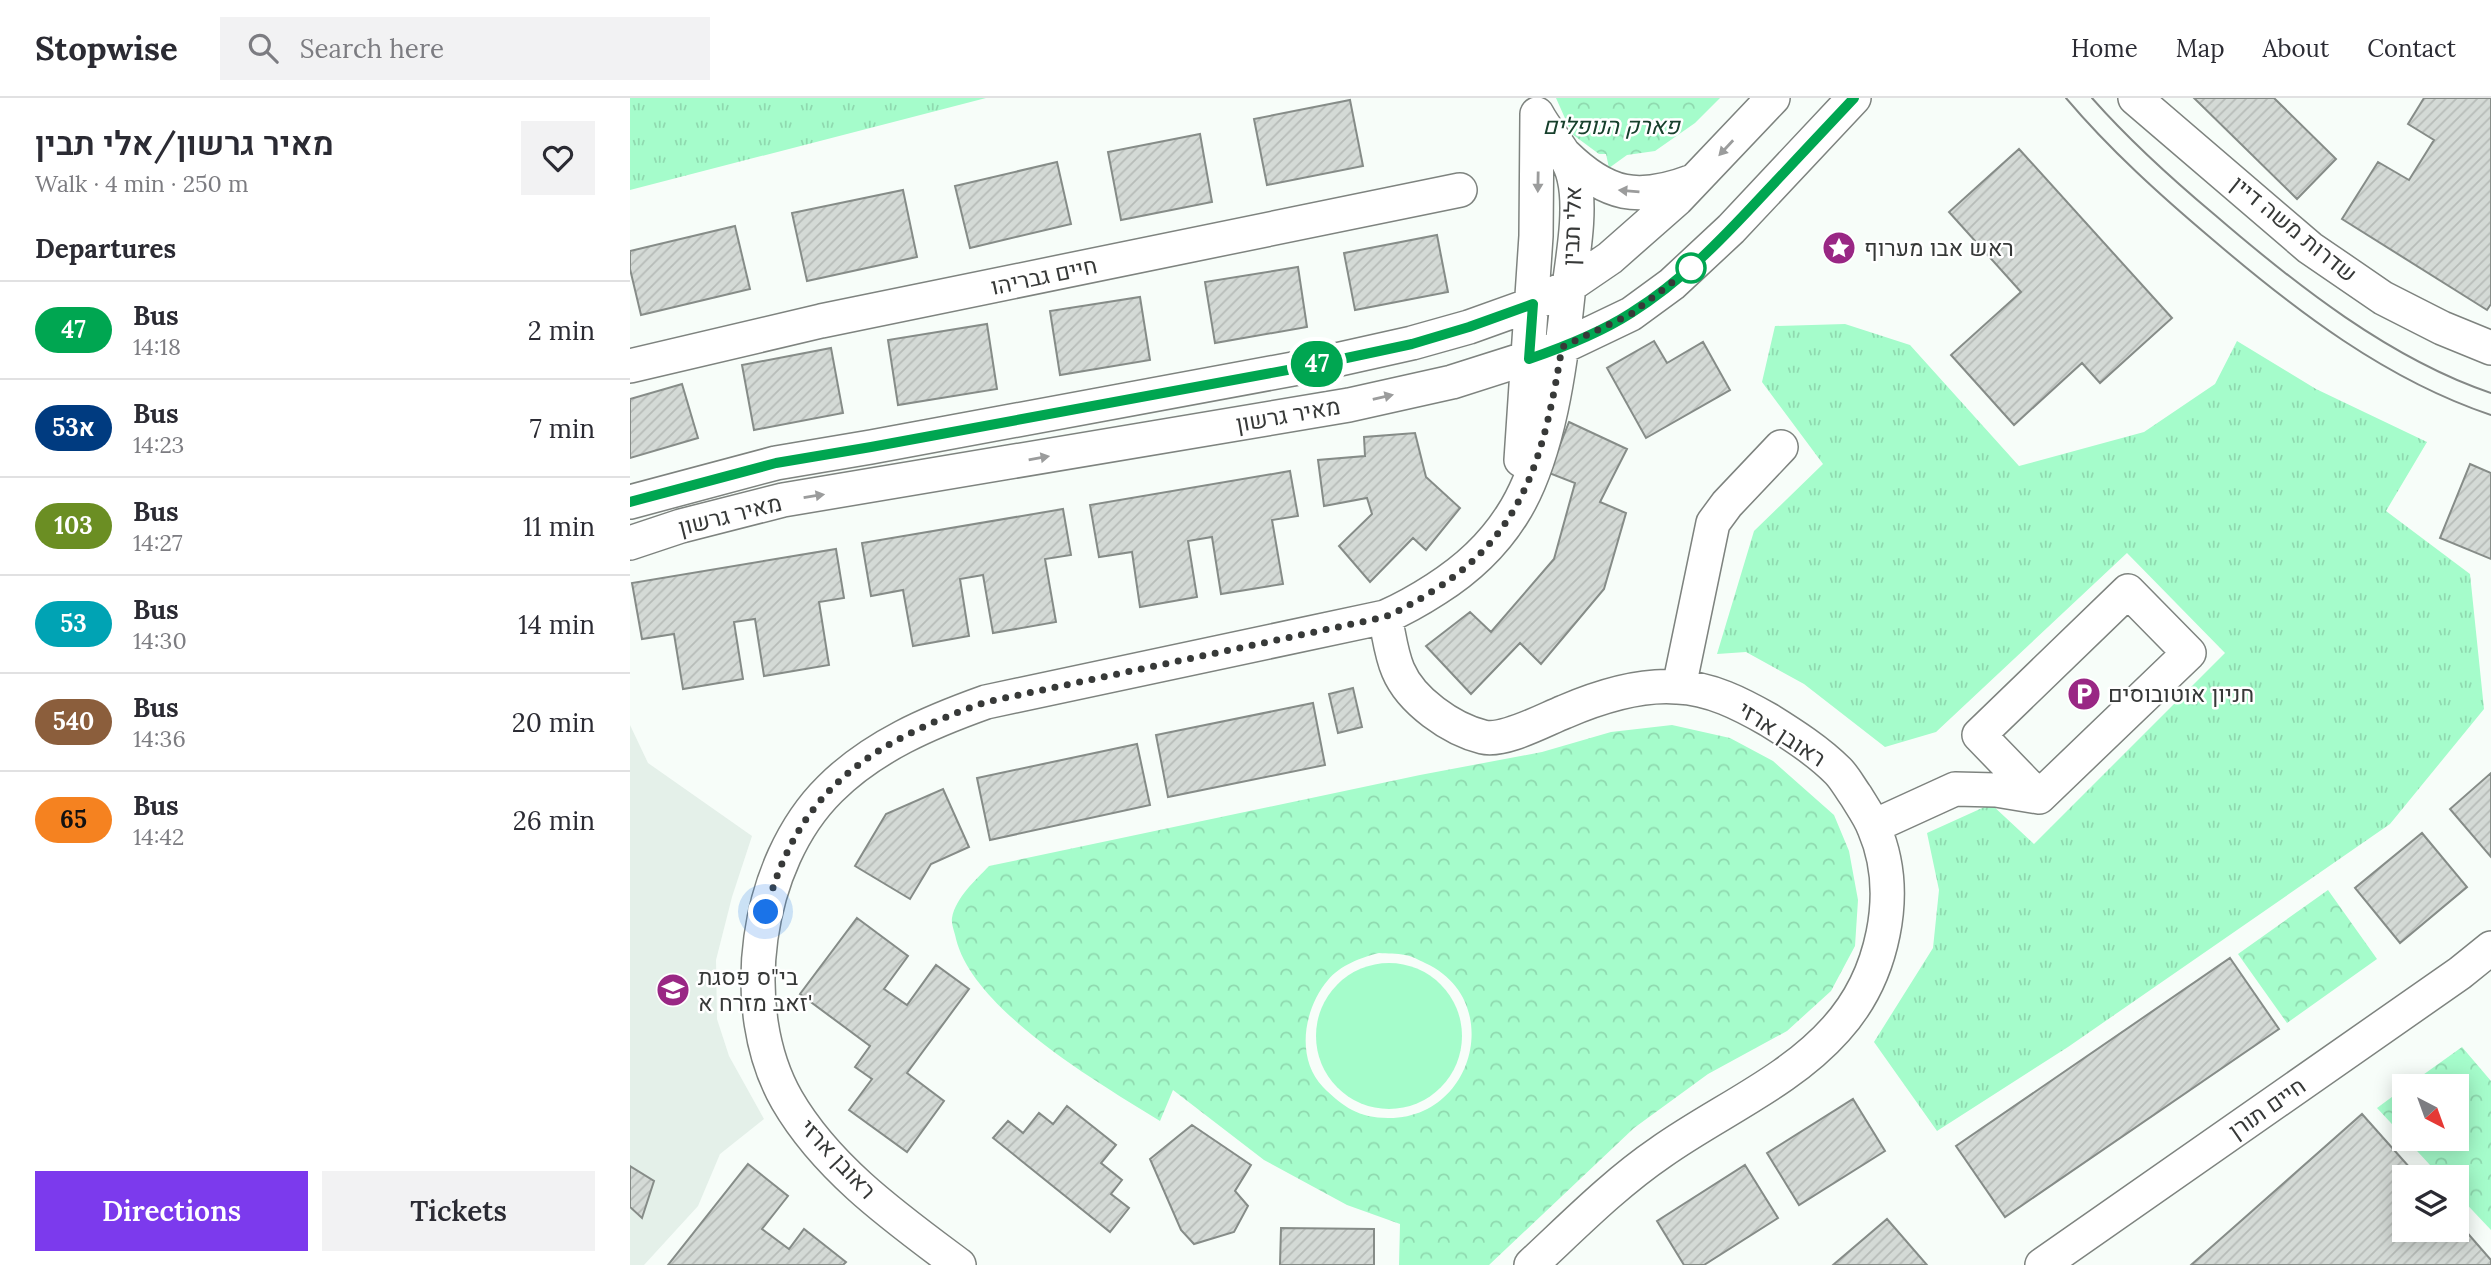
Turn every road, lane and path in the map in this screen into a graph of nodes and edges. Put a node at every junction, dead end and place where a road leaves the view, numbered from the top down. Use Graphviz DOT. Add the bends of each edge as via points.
graph roads {
  1 [pos="1773,98"];
  2 [pos="1854,98"];
  3 [pos="2134,98"];
  4 [pos="2160,98"];
  5 [pos="1536,106"];
  6 [pos="1564,154"];
  7 [pos="2213,163"];
  8 [pos="1696,180"];
  9 [pos="1460,190"];
  10 [pos="1569,286"];
  11 [pos="1533,304"];
  12 [pos="1562,347"];
  13 [pos="2491,348"];
  14 [pos="1529,359"];
  15 [pos="630,366"];
  16 [pos="1782,447"];
  17 [pos="630,502"];
  18 [pos="1513,515"];
  19 [pos="630,543"];
  20 [pos="1385,617"];
  21 [pos="1679,687"];
  22 [pos="1979,735"];
  23 [pos="1955,789"];
  24 [pos="2039,797"];
  25 [pos="1874,827"];
  26 [pos="2491,948"];
  27 [pos="958,1265"];
  28 [pos="1531,1265"];
  29 [pos="2042,1265"];
  1 -- 8 [label="street, מאיר גרשון, one-way"];
  2 -- 12 [label="street, מאיר גרשון" via="1731,229 1672,284 1631,314"];
  3 -- 7 [label="street, שדרות משה דיין"];
  4 -- 7 [label="street, שדרות משה דיין"];
  5 -- 6 [label="street, אלי תבין" via="1544,127"];
  5 -- 11 [label="street, אלי תבין, one-way"];
  8 -- 6 [label="street, one-way" via="1658,191 1613,189 1585,175"];
  6 -- 10 [label="street, אלי תבין" via="1575,180 1576,197"];
  7 -- 13 [label="street, שדרות משה דיין" via="2310,248 2383,298"];
  8 -- 10 [label="street, מאיר גרשון" via="1610,258"];
  9 -- 15 [label="street, חיים גבריהו" via="821,321"];
  10 -- 11 [label="street, מאיר גרשון"];
  10 -- 12 [label="street, אלי תבין"];
  11 -- 14 [label="street"];
  11 -- 17 [label="street, מאיר גרשון" via="1412,344 776,463"];
  12 -- 14 [label="street, מאיר גרשון"];
  12 -- 18 [label="street, ראובן ארזי" via="1541,444"];
  14 -- 18 [label="street"];
  19 -- 14 [label="street, מאיר גרשון, one-way" via="783,500 1349,405"];
  16 -- 21 [label="street" via="1713,523"];
  18 -- 20 [label="street, ראובן ארזי" via="1466,569"];
  20 -- 21 [label="street, ראובן ארזי" via="1398,671 1414,694 1454,725 1486,738 1520,731 1605,698 1643,688"];
  20 -- 27 [label="street, ראובן ארזי" via="974,706 935,720 861,761 828,790 805,820 785,855 761,931 758,978 769,1061 807,1131 832,1160"];
  21 -- 25 [label="street, ראובן ארזי" via="1715,694 1746,707 1815,751 1840,773"];
  22 -- 23 [label="street"];
  22 -- 24 [label="street"];
  22 -- 24 [label="street" via="2129,591 2172,635 2189,653"];
  23 -- 24 [label="street"];
  23 -- 25 [label="street"];
  25 -- 28 [label="street, ראובן ארזי" via="1886,883 1884,938 1874,970 1838,1027 1809,1056 1659,1153"];
  26 -- 29 [label="street, חיים תורן"];
}
